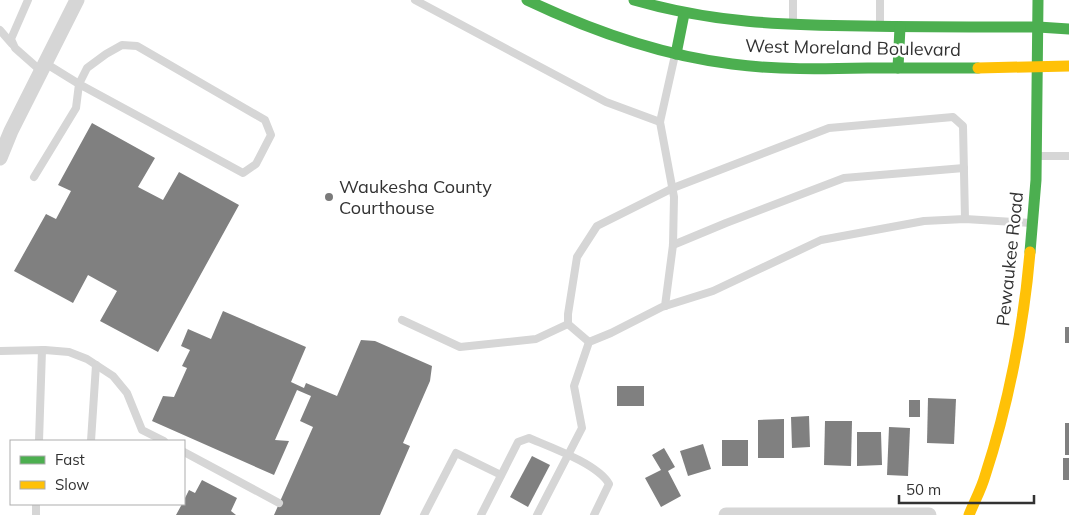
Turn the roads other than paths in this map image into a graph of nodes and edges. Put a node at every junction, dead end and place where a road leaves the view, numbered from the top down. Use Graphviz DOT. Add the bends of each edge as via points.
graph roads {
  1 [pos="28,0"];
  2 [pos="77,0"];
  3 [pos="415,0"];
  4 [pos="527,0"];
  5 [pos="634,0"];
  6 [pos="793,0"];
  7 [pos="880,0"];
  8 [pos="1038,0"];
  9 [pos="685,10"];
  10 [pos="794,25"];
  11 [pos="880,26"];
  12 [pos="900,26"];
  13 [pos="1038,27"];
  14 [pos="1069,29"];
  15 [pos="0,30"];
  16 [pos="15,48"];
  17 [pos="676,54"];
  18 [pos="1069,66"];
  19 [pos="43,67"];
  20 [pos="1038,67"];
  21 [pos="898,68"];
  22 [pos="79,84"];
  23 [pos="660,122"];
  24 [pos="1036,156"];
  25 [pos="1069,156"];
  26 [pos="0,158"];
  27 [pos="964,168"];
  28 [pos="34,177"];
  29 [pos="673,188"];
  30 [pos="965,219"];
  31 [pos="1033,223"];
  32 [pos="673,245"];
  33 [pos="665,306"];
  34 [pos="402,320"];
  35 [pos="568,324"];
  36 [pos="589,342"];
  37 [pos="42,350"];
  38 [pos="0,351"];
  39 [pos="96,364"];
  40 [pos="38,440"];
  41 [pos="91,440"];
  42 [pos="162,440"];
  43 [pos="185,453"];
  44 [pos="569,454"];
  45 [pos="501,475"];
  46 [pos="279,503"];
  47 [pos="424,515"];
  48 [pos="481,515"];
  49 [pos="537,515"];
  50 [pos="594,515"];
  51 [pos="726,515"];
  52 [pos="929,515"];
  53 [pos="969,515"];
  1 -- 16 [label="lane" via="11,38"];
  2 -- 19 [label="street"];
  3 -- 23 [label="lane" via="606,102"];
  4 -- 17 [label="street, West Moreland Boulevard" via="586,28"];
  5 -- 9 [label="street, West Moreland Boulevard" via="656,7"];
  6 -- 10 [label="lane"];
  7 -- 11 [label="lane"];
  8 -- 13 [label="street, Pewaukee Road"];
  9 -- 10 [label="street, West Moreland Boulevard" via="738,23"];
  9 -- 17 [label="street"];
  10 -- 11 [label="street, West Moreland Boulevard"];
  11 -- 12 [label="street, West Moreland Boulevard"];
  12 -- 13 [label="street, West Moreland Boulevard"];
  12 -- 21 [label="street"];
  13 -- 14 [label="street, West Moreland Boulevard"];
  13 -- 20 [label="street, Pewaukee Road"];
  15 -- 16 [label="lane"];
  16 -- 19 [label="lane"];
  17 -- 21 [label="street, West Moreland Boulevard" via="761,67"];
  17 -- 23 [label="lane"];
  18 -- 20 [label="street, West Moreland Boulevard"];
  19 -- 22 [label="lane"];
  19 -- 26 [label="street"];
  20 -- 21 [label="street, West Moreland Boulevard"];
  20 -- 24 [label="street, Pewaukee Road"];
  22 -- 22 [label="lane" via="88,68 106,54 122,44 136,46 265,120 270,134 256,164 243,174"];
  22 -- 28 [label="lane" via="76,108"];
  23 -- 29 [label="lane"];
  24 -- 25 [label="lane"];
  24 -- 31 [label="street, Pewaukee Road"];
  27 -- 29 [label="lane" via="962,126 953,117 829,128"];
  27 -- 30 [label="lane"];
  27 -- 32 [label="lane" via="844,178"];
  29 -- 32 [label="lane"];
  29 -- 35 [label="lane" via="597,226 577,257"];
  30 -- 31 [label="lane"];
  30 -- 33 [label="lane" via="924,222 822,240 713,291"];
  31 -- 53 [label="street, Pewaukee Road" via="1016,352 985,478"];
  32 -- 33 [label="lane"];
  33 -- 36 [label="lane"];
  34 -- 35 [label="lane" via="460,347 536,339"];
  35 -- 36 [label="lane"];
  36 -- 44 [label="lane" via="574,386 582,428"];
  37 -- 38 [label="lane"];
  37 -- 39 [label="lane" via="69,352"];
  37 -- 40 [label="lane"];
  39 -- 41 [label="lane"];
  39 -- 42 [label="lane" via="113,376 127,393 142,430"];
  43 -- 46 [label="lane"];
  44 -- 45 [label="lane" via="529,438 518,442"];
  44 -- 49 [label="lane"];
  44 -- 50 [label="lane" via="605,477 609,484"];
  45 -- 47 [label="lane" via="456,453"];
  45 -- 48 [label="lane"];
  51 -- 52 [label="street"];
}
